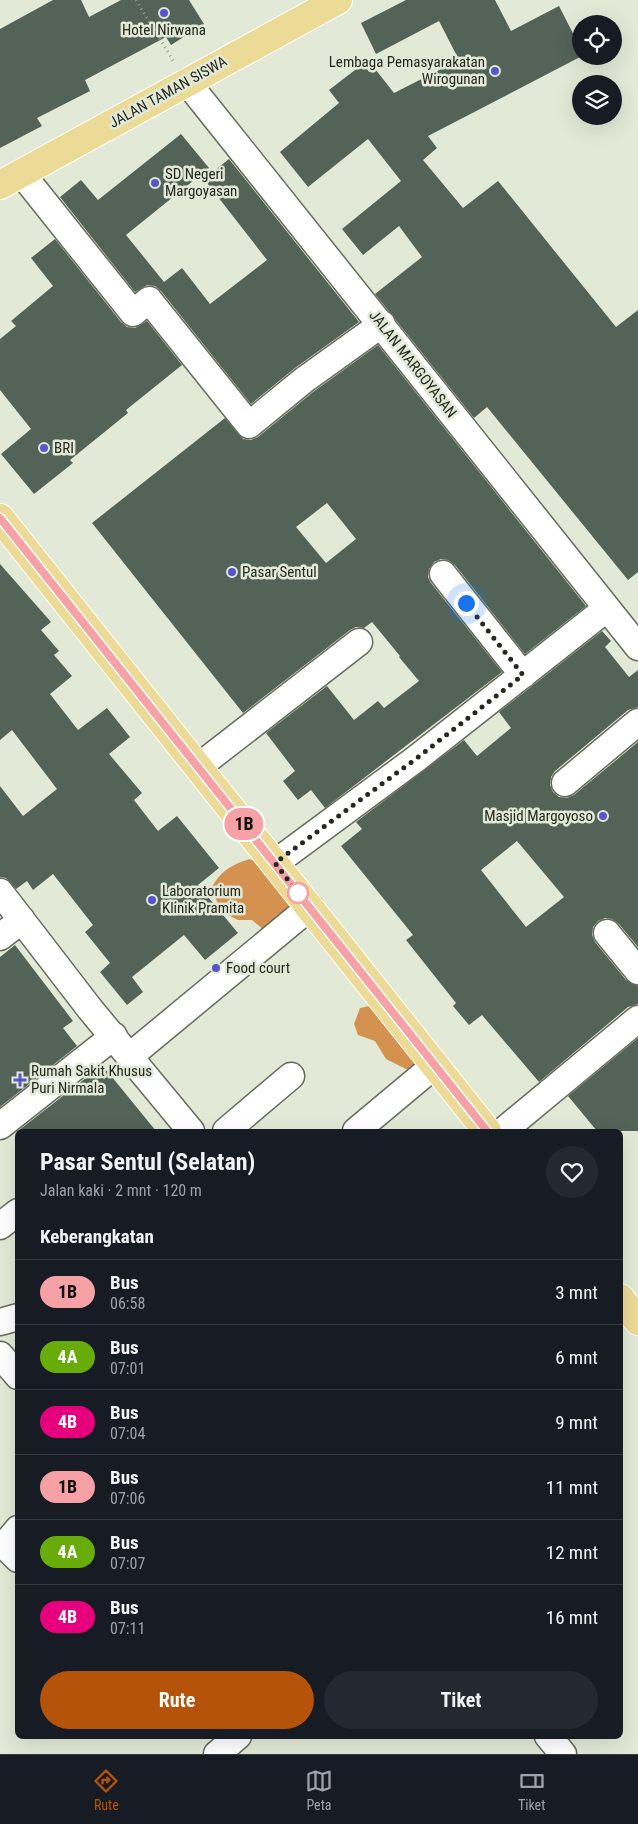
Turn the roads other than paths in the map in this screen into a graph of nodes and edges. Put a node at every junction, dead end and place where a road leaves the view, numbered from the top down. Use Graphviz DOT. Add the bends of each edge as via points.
graph roads {
  1 [pos="338,0"];
  2 [pos="187,82"];
  3 [pos="7,184"];
  4 [pos="382,324"];
  5 [pos="0,518"];
  6 [pos="443,574"];
  7 [pos="606,609"];
  8 [pos="359,642"];
  9 [pos="638,647"];
  10 [pos="523,675"];
  11 [pos="638,722"];
  12 [pos="198,767"];
  13 [pos="565,782"];
  14 [pos="275,863"];
  15 [pos="0,892"];
  16 [pos="310,907"];
  17 [pos="22,920"];
  18 [pos="607,933"];
  19 [pos="0,938"];
  20 [pos="638,971"];
  21 [pos="638,1020"];
  22 [pos="114,1036"];
  23 [pos="130,1056"];
  24 [pos="435,1065"];
  25 [pos="291,1076"];
  26 [pos="0,1126"];
  27 [pos="189,1129"];
  28 [pos="228,1129"];
  29 [pos="358,1129"];
  30 [pos="486,1129"];
  31 [pos="505,1129"];
  32 [pos="15,1214"];
  33 [pos="0,1226"];
  34 [pos="623,1302"];
  35 [pos="15,1317"];
  36 [pos="638,1321"];
  37 [pos="0,1322"];
  38 [pos="0,1355"];
  39 [pos="15,1372"];
  40 [pos="15,1533"];
  41 [pos="15,1556"];
  42 [pos="234,1739"];
  43 [pos="550,1739"];
  44 [pos="217,1754"];
  45 [pos="563,1754"];
  1 -- 2 [label="main road, JALAN TAMAN SISWA"];
  2 -- 3 [label="main road, JALAN TAMAN SISWA"];
  2 -- 4 [label="street, JALAN MARGOYASAN"];
  3 -- 4 [label="street" via="133,313 149,300 249,425 304,380"];
  4 -- 7 [label="street, JALAN MARGOYASAN"];
  5 -- 12 [label="main road"];
  6 -- 10 [label="street"];
  7 -- 9 [label="street, JALAN MARGOYASAN"];
  7 -- 10 [label="street"];
  8 -- 12 [label="street"];
  10 -- 14 [label="street"];
  11 -- 13 [label="street"];
  12 -- 14 [label="main road"];
  14 -- 16 [label="main road"];
  15 -- 17 [label="street"];
  16 -- 23 [label="street"];
  16 -- 24 [label="main road"];
  17 -- 19 [label="street"];
  17 -- 22 [label="street"];
  18 -- 20 [label="street"];
  21 -- 31 [label="street"];
  22 -- 23 [label="street"];
  22 -- 26 [label="street"];
  23 -- 27 [label="street"];
  24 -- 29 [label="street"];
  24 -- 30 [label="main road"];
  25 -- 28 [label="street"];
  32 -- 33 [label="street"];
  34 -- 36 [label="main road"];
  35 -- 37 [label="street"];
  38 -- 39 [label="street"];
  40 -- 41 [label="street" via="8,1541 9,1550"];
  42 -- 44 [label="street"];
  43 -- 45 [label="street"];
}
